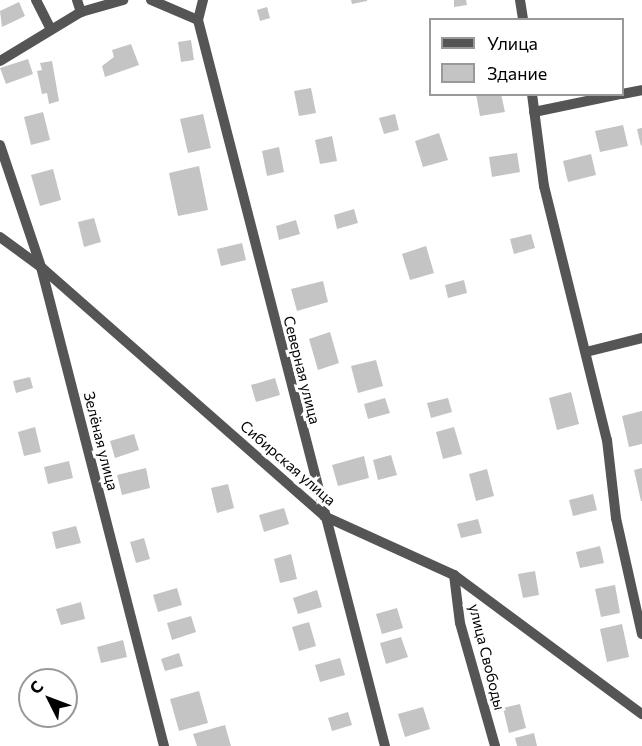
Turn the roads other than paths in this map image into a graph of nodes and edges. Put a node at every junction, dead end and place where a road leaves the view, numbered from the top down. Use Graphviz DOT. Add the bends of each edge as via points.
graph roads {
  1 [pos="36,0"];
  2 [pos="77,0"];
  3 [pos="123,0"];
  4 [pos="151,0"];
  5 [pos="202,0"];
  6 [pos="520,0"];
  7 [pos="81,12"];
  8 [pos="523,18"];
  9 [pos="198,20"];
  10 [pos="51,28"];
  11 [pos="0,61"];
  12 [pos="642,90"];
  13 [pos="624,94"];
  14 [pos="532,96"];
  15 [pos="612,96"];
  16 [pos="534,112"];
  17 [pos="0,145"];
  18 [pos="0,237"];
  19 [pos="41,267"];
  20 [pos="642,338"];
  21 [pos="586,352"];
  22 [pos="324,516"];
  23 [pos="454,575"];
  24 [pos="637,587"];
  25 [pos="642,634"];
  26 [pos="642,714"];
  27 [pos="164,746"];
  28 [pos="385,746"];
  29 [pos="495,746"];
  1 -- 10 [label="street"];
  2 -- 7 [label="street"];
  3 -- 7 [label="street"];
  4 -- 9 [label="street"];
  5 -- 9 [label="street, Северная улица"];
  6 -- 8 [label="street"];
  7 -- 10 [label="street"];
  9 -- 22 [label="street, Северная улица"];
  10 -- 11 [label="street"];
  12 -- 13 [label="street"];
  14 -- 16 [label="street"];
  15 -- 16 [label="street"];
  16 -- 21 [label="street" via="544,186"];
  17 -- 19 [label="street, Зелёная улица"];
  18 -- 19 [label="street, Сибирская улица"];
  19 -- 22 [label="street, Сибирская улица"];
  19 -- 27 [label="street, Зелёная улица"];
  20 -- 21 [label="street"];
  21 -- 24 [label="street" via="607,440 616,518"];
  22 -- 23 [label="street, Сибирская улица"];
  22 -- 28 [label="street, Северная улица"];
  23 -- 26 [label="street, Сибирская улица"];
  23 -- 29 [label="street, улица Свободы" via="460,623"];
  24 -- 25 [label="street"];
}
